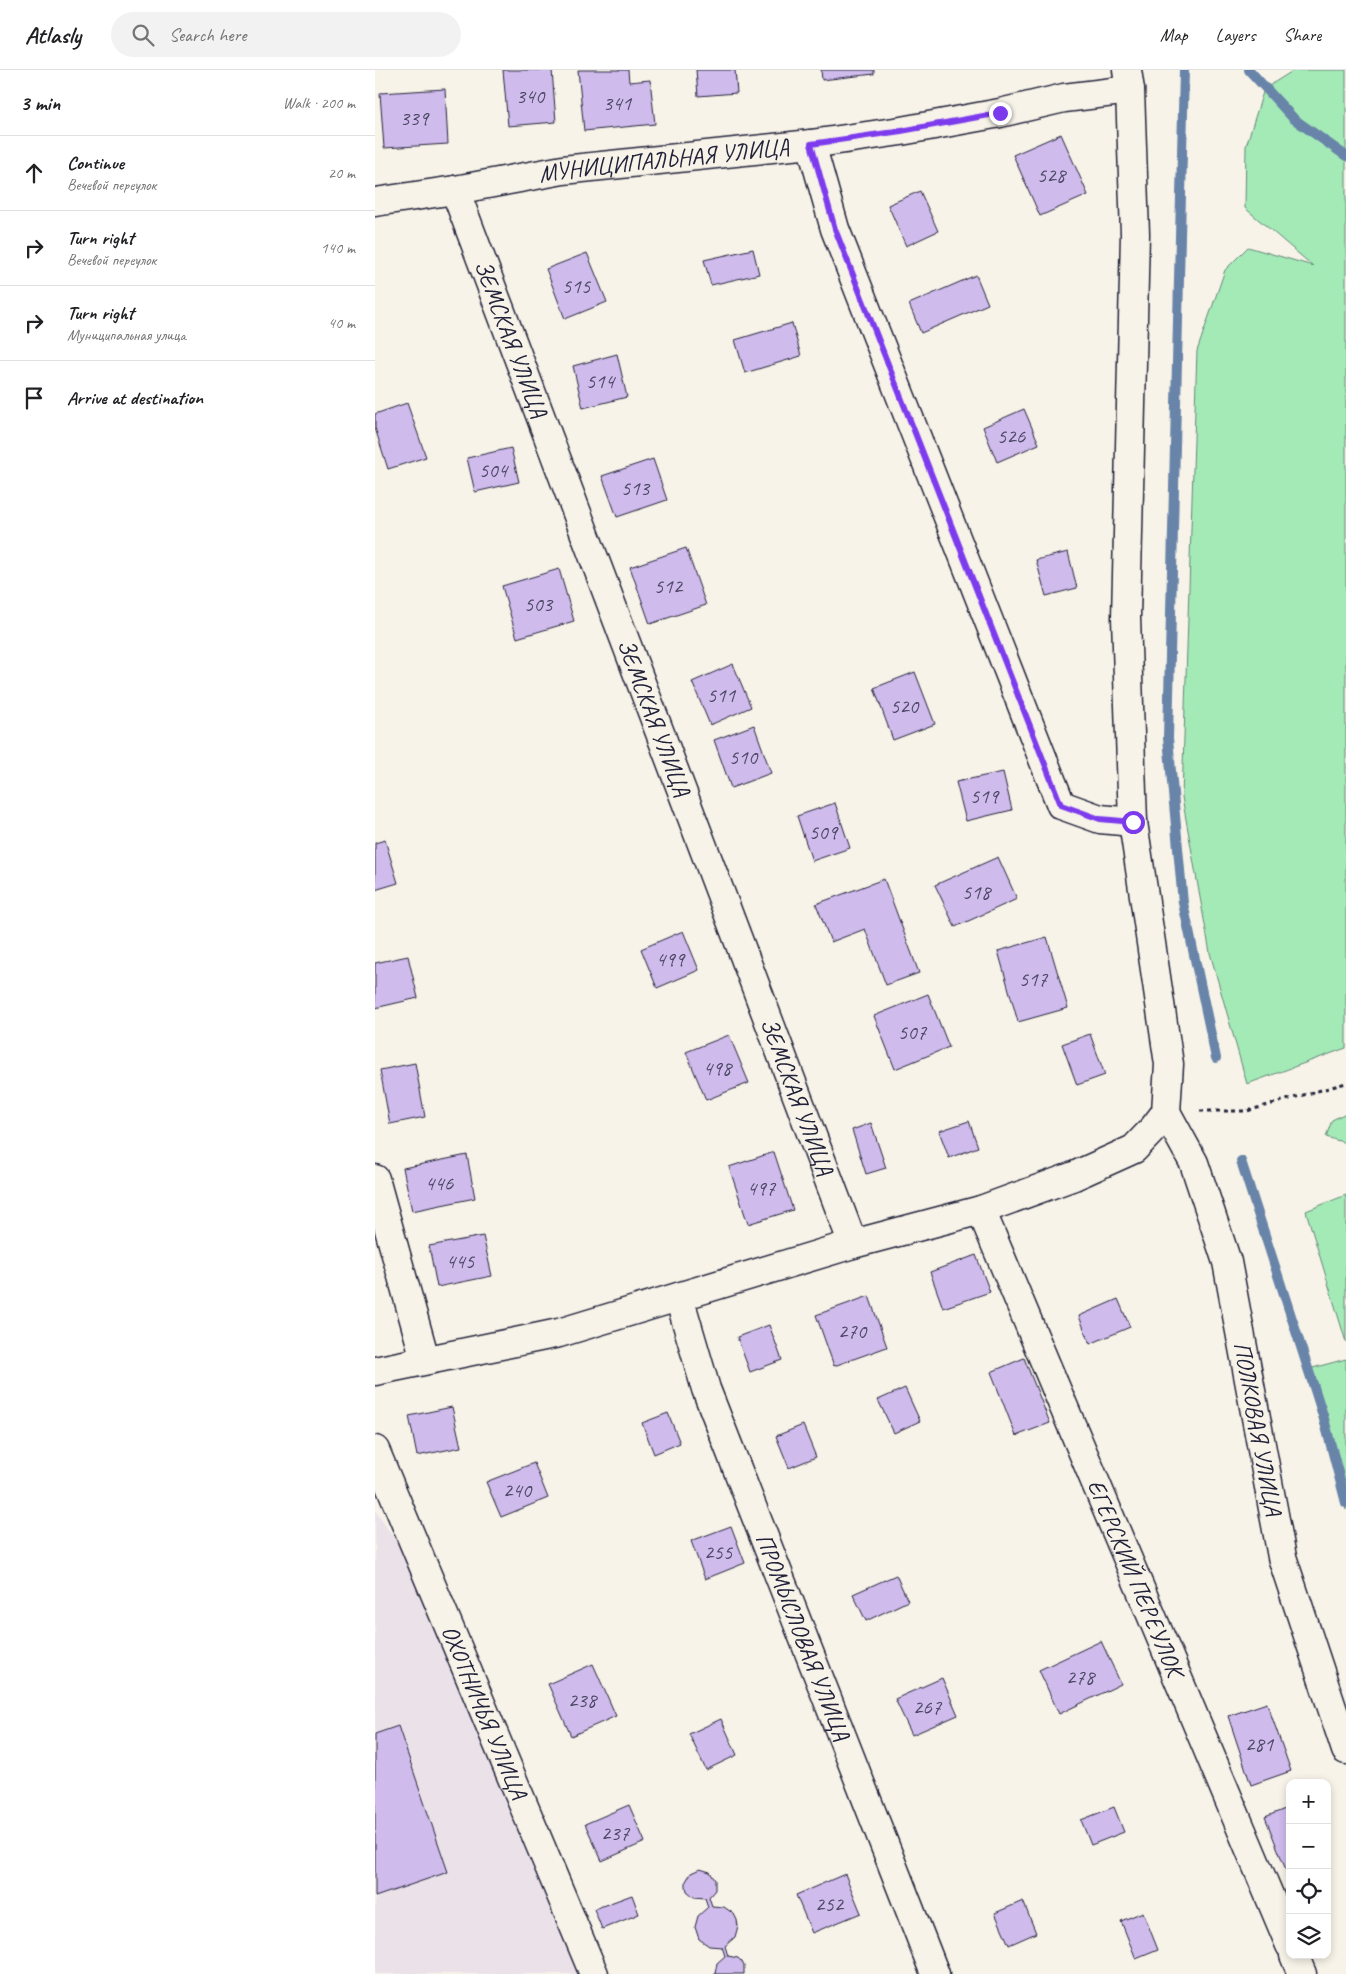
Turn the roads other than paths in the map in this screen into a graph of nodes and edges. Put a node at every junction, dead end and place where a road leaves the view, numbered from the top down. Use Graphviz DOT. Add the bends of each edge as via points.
graph roads {
  1 [pos="1129,80"];
  2 [pos="811,144"];
  3 [pos="455,190"];
  4 [pos="375,202"];
  5 [pos="1133,822"];
  6 [pos="1166,1112"];
  7 [pos="375,1179"];
  8 [pos="981,1210"];
  9 [pos="853,1244"];
  10 [pos="679,1297"];
  11 [pos="425,1359"];
  12 [pos="375,1371"];
  13 [pos="375,1450"];
  14 [pos="1346,1750"];
  15 [pos="1286,1935"];
  16 [pos="1296,1959"];
  17 [pos="594,1974"];
  18 [pos="935,1974"];
  19 [pos="1302,1974"];
  1 -- 2 [label="street, МУНИЦИПАЛЬНАЯ УЛИЦА" via="1000,113"];
  1 -- 5 [label="street" via="1135,234 1126,618"];
  2 -- 3 [label="street, МУНИЦИПАЛЬНАЯ УЛИЦА" via="563,170"];
  2 -- 5 [label="street" via="835,229 1061,805 1100,819"];
  3 -- 4 [label="street, МУНИЦИПАЛЬНАЯ УЛИЦА"];
  3 -- 9 [label="street, ЗЕМСКАЯ УЛИЦА"];
  5 -- 6 [label="street" via="1169,1064"];
  6 -- 8 [label="street" via="1134,1149 1074,1176"];
  6 -- 14 [label="street, ПОЛКОВАЯ УЛИЦА" via="1194,1163 1227,1262 1282,1557"];
  7 -- 11 [label="street"];
  8 -- 9 [label="street"];
  8 -- 15 [label="street, ЕГЕРСКИЙ ПЕРЕУЛОК"];
  9 -- 10 [label="street"];
  10 -- 11 [label="street" via="559,1333"];
  10 -- 18 [label="street, ПРОМЫСЛОВАЯ УЛИЦА" via="706,1389"];
  11 -- 12 [label="street"];
  13 -- 17 [label="street, ОХОТНИЧЬЯ УЛИЦА"];
  16 -- 19 [label="street"];
}
